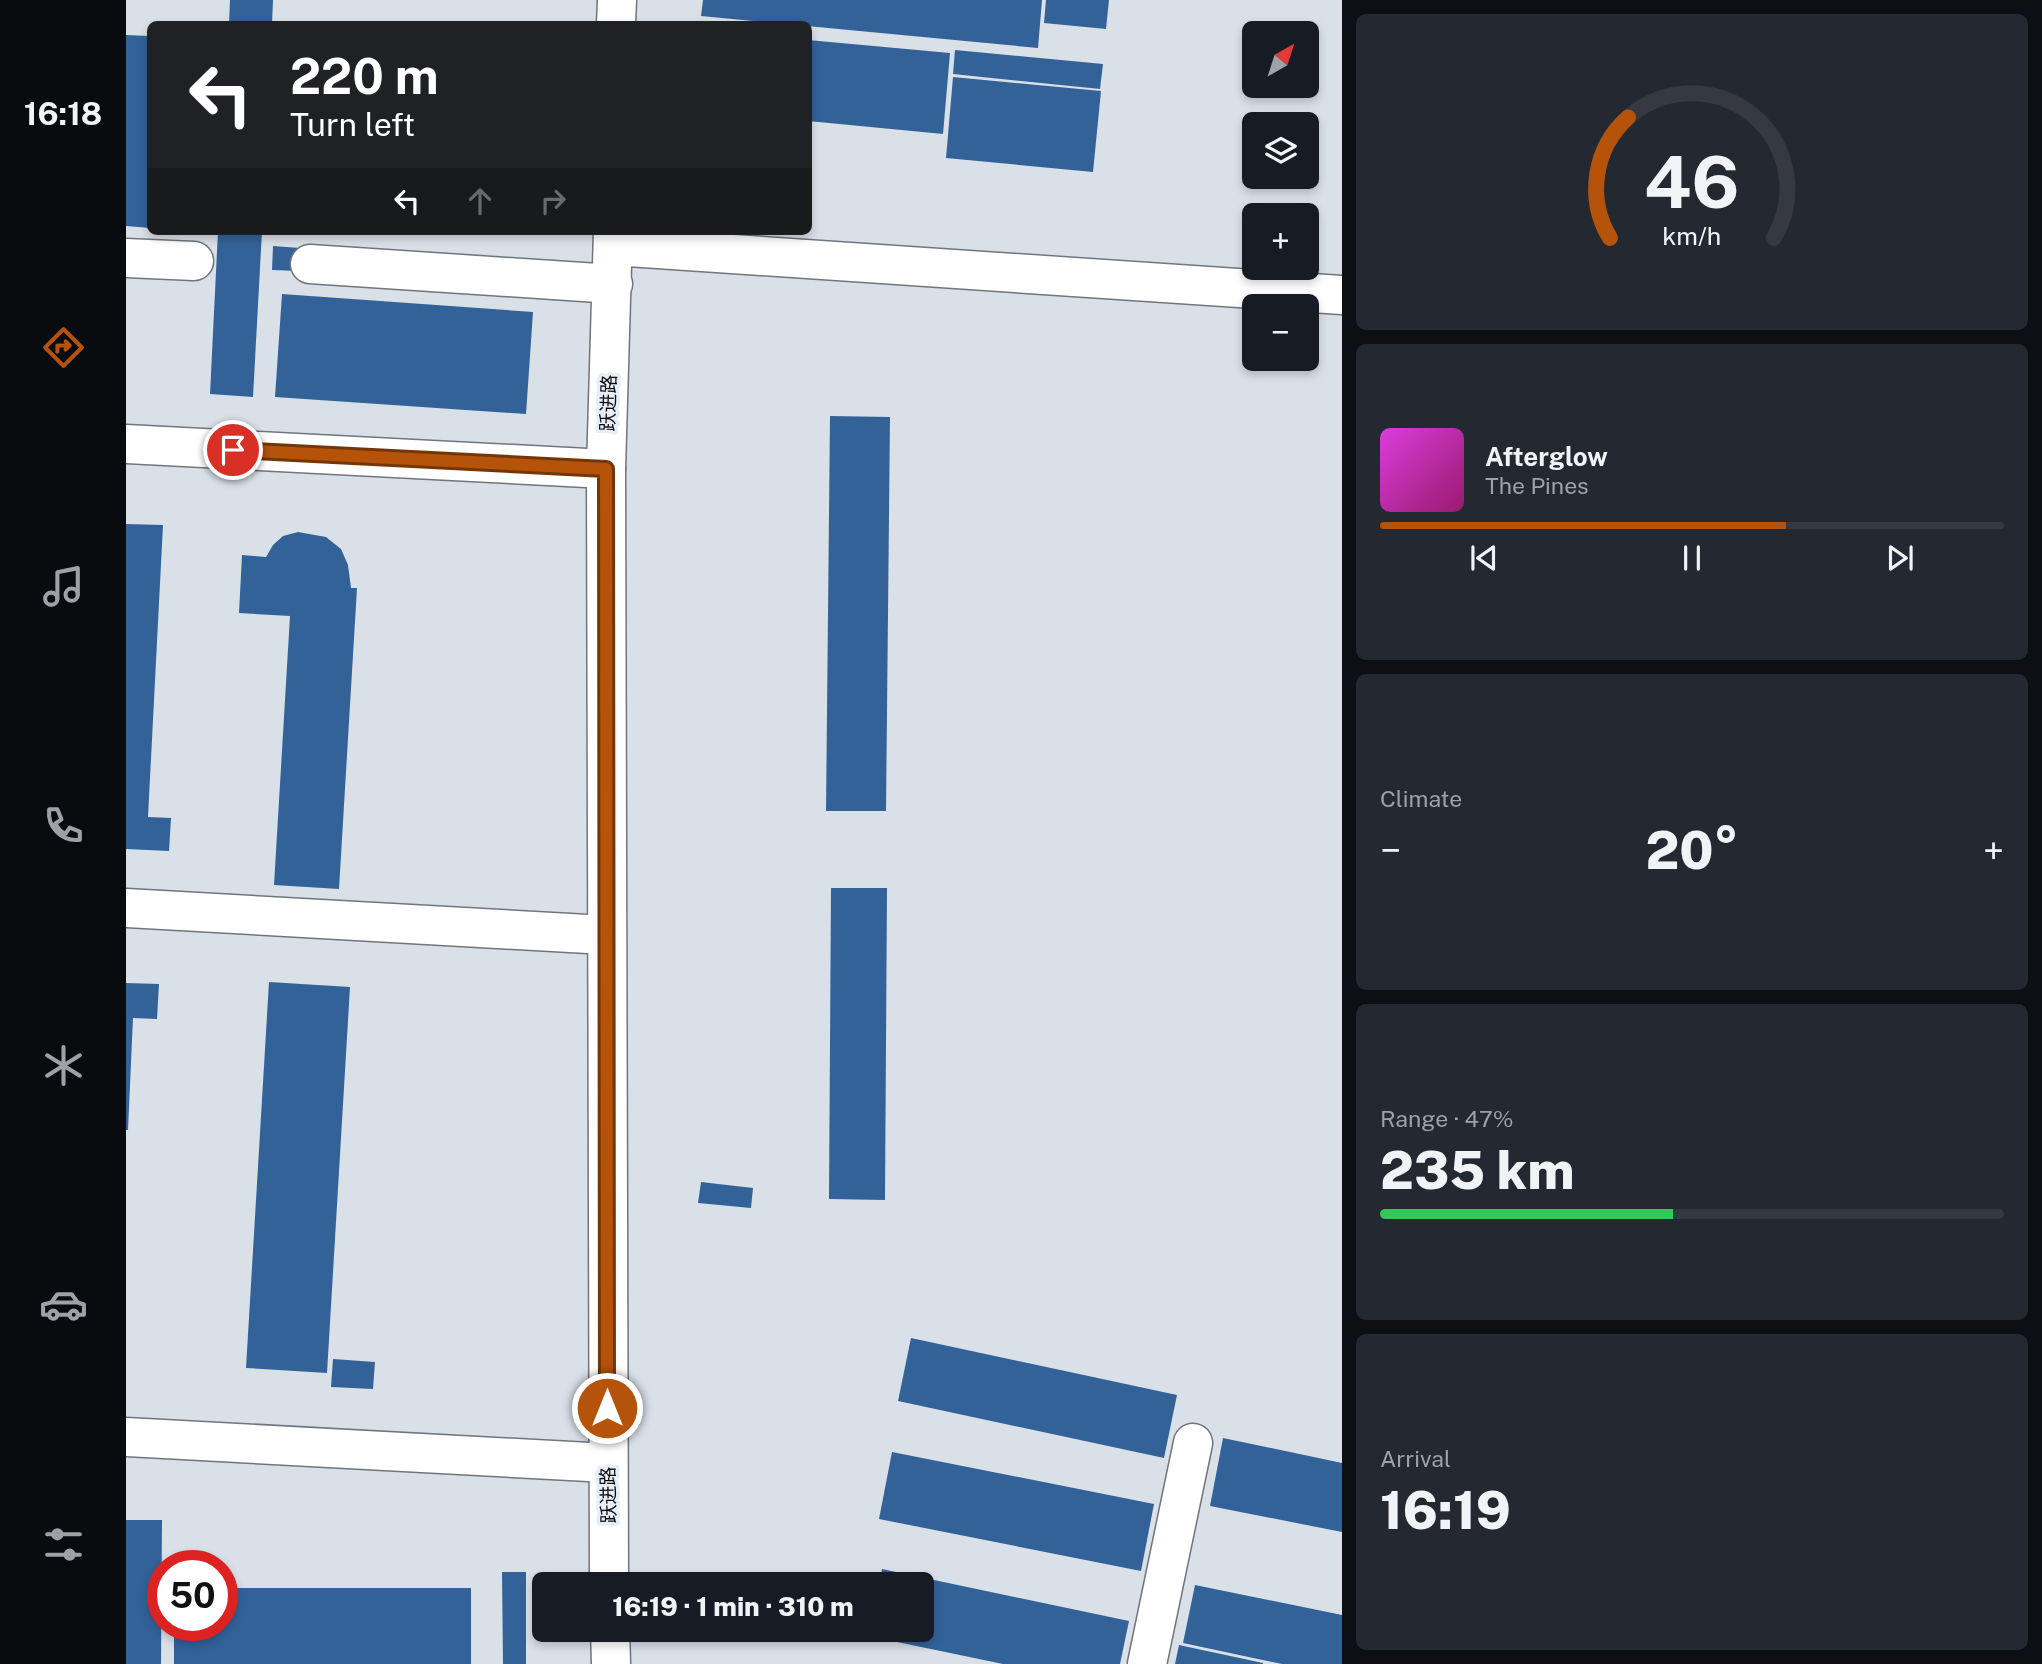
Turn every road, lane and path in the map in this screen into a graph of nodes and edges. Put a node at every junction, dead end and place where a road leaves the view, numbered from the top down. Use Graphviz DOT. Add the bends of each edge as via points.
graph roads {
  1 [pos="617,0"];
  2 [pos="616,21"];
  3 [pos="613,239"];
  4 [pos="126,258"];
  5 [pos="194,261"];
  6 [pos="310,264"];
  7 [pos="613,284"];
  8 [pos="1342,295"];
  9 [pos="126,444"];
  10 [pos="606,469"];
  11 [pos="126,908"];
  12 [pos="606,935"];
  13 [pos="126,1437"];
  14 [pos="1193,1443"];
  15 [pos="608,1463"];
  16 [pos="609,1572"];
  17 [pos="610,1642"];
  18 [pos="611,1664"];
  19 [pos="1147,1664"];
  1 -- 2 [label="street"];
  3 -- 7 [label="street, 跃进路"];
  3 -- 8 [label="street"];
  4 -- 5 [label="street"];
  6 -- 7 [label="street"];
  7 -- 10 [label="street, 跃进路"];
  9 -- 10 [label="street"];
  10 -- 12 [label="street, 跃进路"];
  11 -- 12 [label="street"];
  12 -- 15 [label="street, 跃进路"];
  13 -- 15 [label="street"];
  14 -- 19 [label="street"];
  15 -- 16 [label="street, 跃进路"];
  17 -- 18 [label="street"];
}
